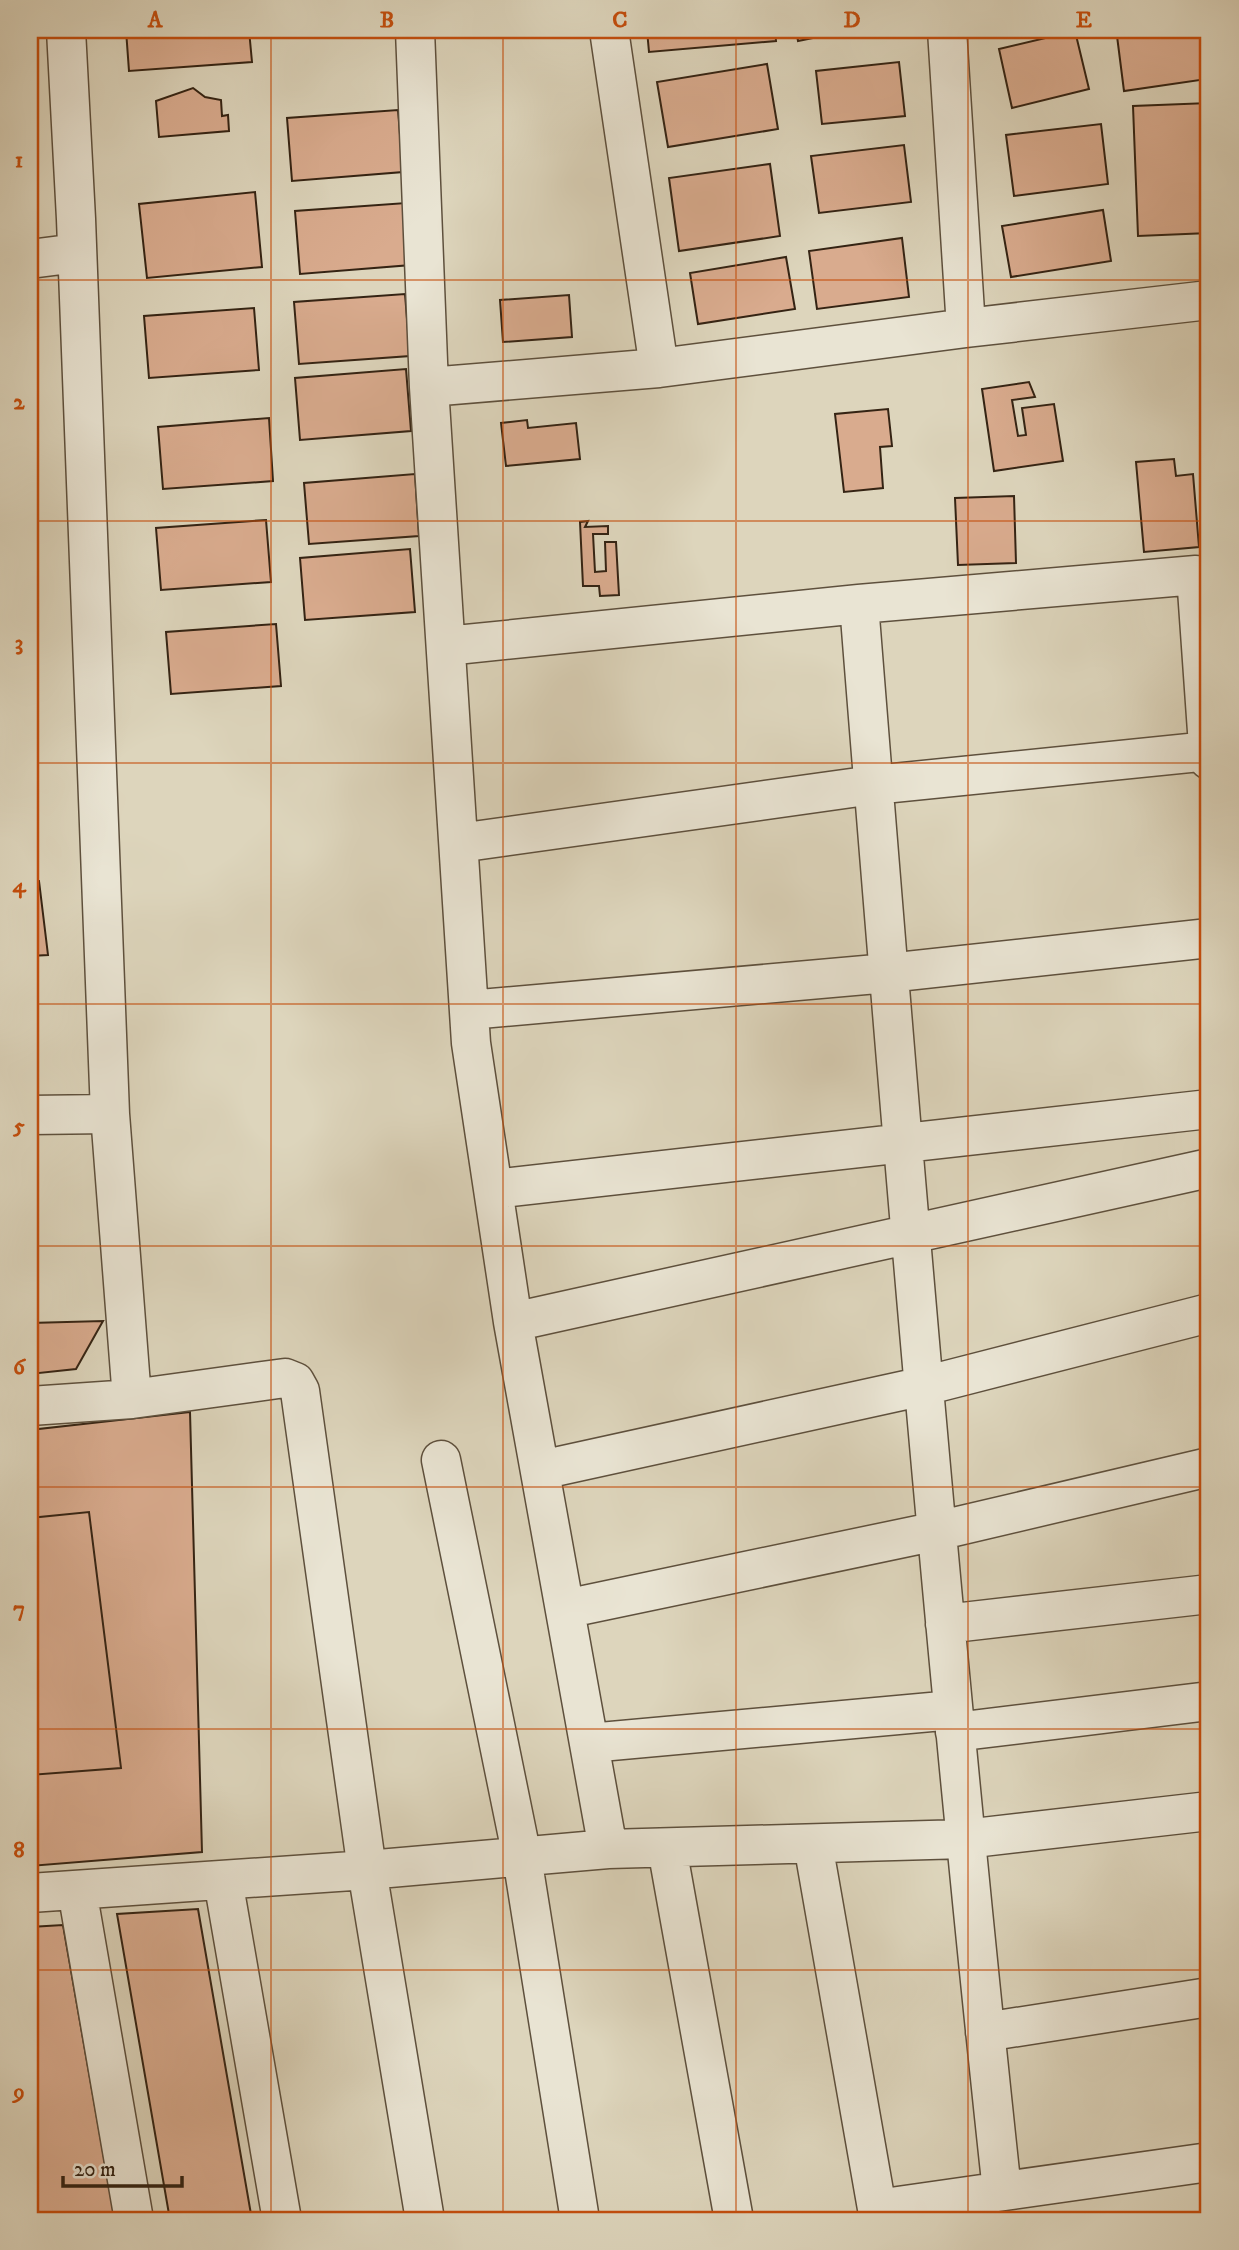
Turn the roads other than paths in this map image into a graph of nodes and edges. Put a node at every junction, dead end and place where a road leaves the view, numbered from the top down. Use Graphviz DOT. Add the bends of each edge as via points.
graph roads {
  1 [pos="65,30"];
  2 [pos="415,30"];
  3 [pos="610,30"];
  4 [pos="947,30"];
  5 [pos="77,253"];
  6 [pos="30,259"];
  7 [pos="1209,300"];
  8 [pos="967,328"];
  9 [pos="659,368"];
  10 [pos="429,387"];
  11 [pos="859,604"];
  12 [pos="446,646"];
  13 [pos="1209,751"];
  14 [pos="1209,760"];
  15 [pos="873,785"];
  16 [pos="459,844"];
  17 [pos="1209,938"];
  18 [pos="888,973"];
  19 [pos="469,1010"];
  20 [pos="1209,1109"];
  21 [pos="110,1114"];
  22 [pos="30,1115"];
  23 [pos="902,1144"];
  24 [pos="1209,1168"];
  25 [pos="493,1189"];
  26 [pos="910,1234"];
  27 [pos="1209,1313"];
  28 [pos="513,1322"];
  29 [pos="924,1386"];
  30 [pos="132,1399"];
  31 [pos="30,1406"];
  32 [pos="441,1460"];
  33 [pos="1209,1467"];
  34 [pos="541,1470"];
  35 [pos="937,1531"];
  36 [pos="1209,1594"];
  37 [pos="565,1609"];
  38 [pos="945,1624"];
  39 [pos="1209,1701"];
  40 [pos="954,1721"];
  41 [pos="589,1743"];
  42 [pos="1209,1811"];
  43 [pos="965,1839"];
  44 [pos="813,1844"];
  45 [pos="667,1848"];
  46 [pos="608,1849"];
  47 [pos="522,1857"];
  48 [pos="367,1870"];
  49 [pos="223,1880"];
  50 [pos="77,1890"];
  51 [pos="30,1893"];
  52 [pos="1209,1997"];
  53 [pos="985,2032"];
  54 [pos="1209,2162"];
  55 [pos="1003,2192"];
  56 [pos="878,2215"];
  57 [pos="134,2220"];
  58 [pos="282,2220"];
  59 [pos="425,2220"];
  60 [pos="580,2220"];
  61 [pos="734,2220"];
  1 -- 5 [label="street"];
  2 -- 10 [label="street"];
  3 -- 9 [label="street"];
  4 -- 8 [label="street"];
  5 -- 6 [label="street"];
  5 -- 21 [label="street"];
  7 -- 8 [label="street"];
  8 -- 9 [label="street"];
  9 -- 10 [label="street"];
  10 -- 12 [label="street"];
  11 -- 12 [label="street"];
  11 -- 13 [label="street" via="1196,575"];
  11 -- 15 [label="street"];
  12 -- 16 [label="street"];
  13 -- 14 [label="street"];
  13 -- 15 [label="street"];
  15 -- 16 [label="street"];
  15 -- 18 [label="street"];
  16 -- 19 [label="street"];
  17 -- 18 [label="street"];
  18 -- 19 [label="street"];
  18 -- 23 [label="street"];
  19 -- 25 [label="street"];
  20 -- 23 [label="street"];
  21 -- 22 [label="street"];
  21 -- 30 [label="street"];
  23 -- 25 [label="street"];
  23 -- 26 [label="street"];
  24 -- 26 [label="street"];
  25 -- 28 [label="street"];
  26 -- 28 [label="street"];
  26 -- 29 [label="street"];
  27 -- 29 [label="street"];
  28 -- 34 [label="street"];
  29 -- 34 [label="street"];
  29 -- 35 [label="street"];
  30 -- 31 [label="street"];
  30 -- 48 [label="street" via="285,1378 295,1382 300,1391"];
  32 -- 47 [label="street"];
  33 -- 35 [label="street"];
  34 -- 37 [label="street"];
  35 -- 37 [label="street"];
  35 -- 38 [label="street"];
  36 -- 38 [label="street"];
  37 -- 41 [label="street"];
  38 -- 40 [label="street"];
  39 -- 40 [label="street"];
  40 -- 41 [label="street"];
  40 -- 43 [label="street"];
  41 -- 46 [label="street"];
  42 -- 43 [label="street"];
  43 -- 44 [label="street"];
  43 -- 53 [label="street"];
  44 -- 45 [label="street"];
  44 -- 56 [label="street"];
  45 -- 46 [label="street"];
  45 -- 61 [label="street"];
  46 -- 47 [label="street"];
  47 -- 48 [label="street"];
  47 -- 60 [label="street"];
  48 -- 49 [label="street"];
  48 -- 59 [label="street"];
  49 -- 50 [label="street"];
  49 -- 58 [label="street"];
  50 -- 51 [label="street"];
  50 -- 57 [label="street"];
  52 -- 53 [label="street"];
  53 -- 55 [label="street"];
  54 -- 55 [label="street"];
  55 -- 56 [label="street"];
}
